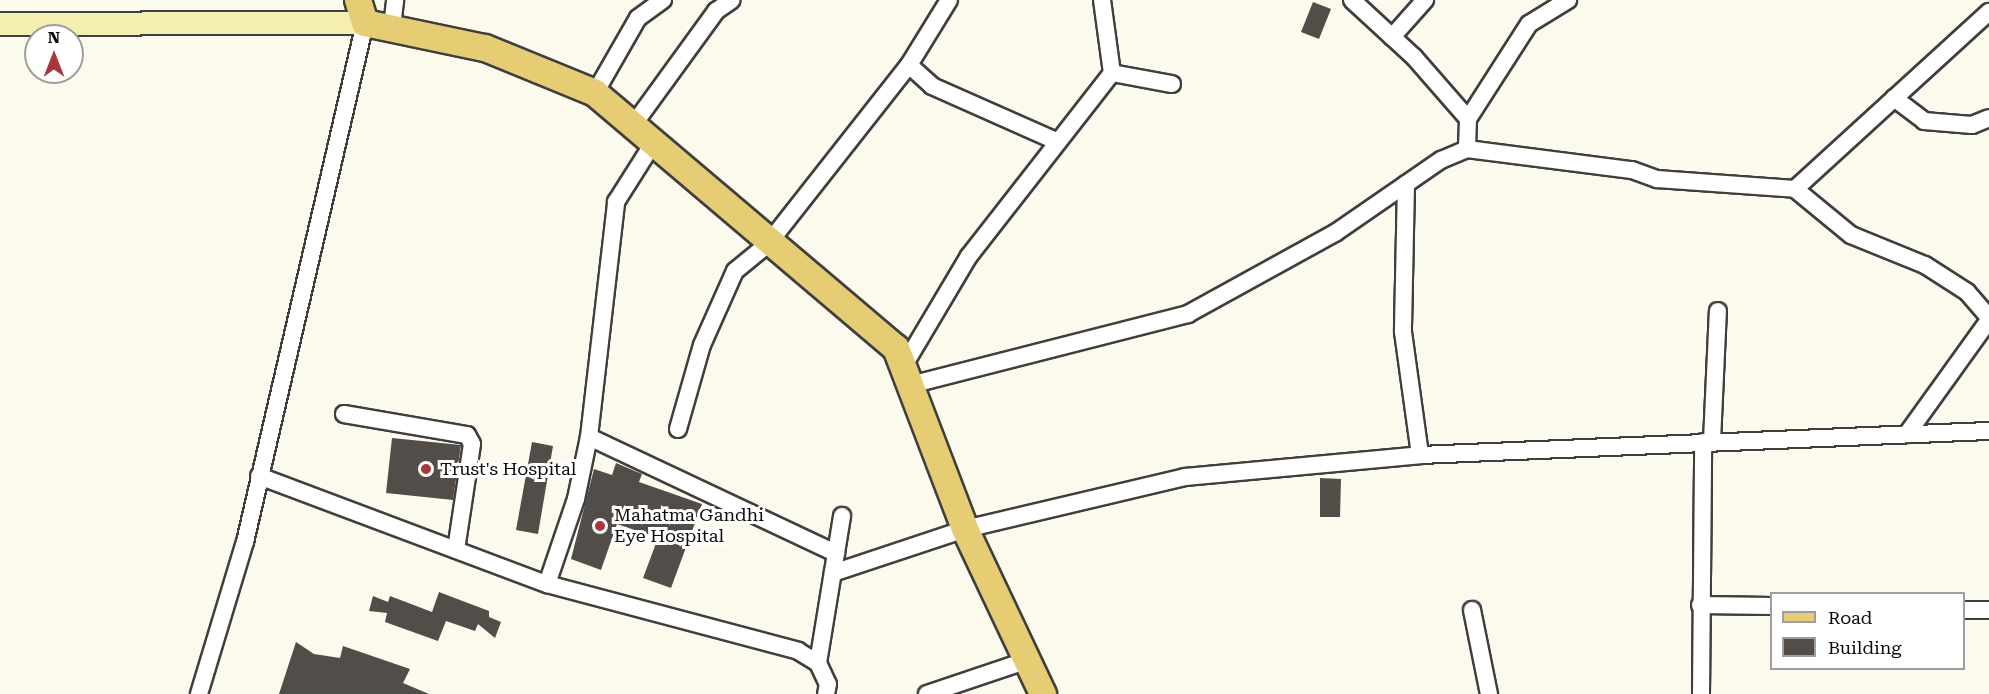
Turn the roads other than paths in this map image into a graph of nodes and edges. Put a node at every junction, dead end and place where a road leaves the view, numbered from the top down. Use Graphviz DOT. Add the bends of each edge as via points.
graph roads {
  1 [pos="395,0"];
  2 [pos="663,0"];
  3 [pos="732,0"];
  4 [pos="949,0"];
  5 [pos="1102,0"];
  6 [pos="1353,0"];
  7 [pos="1425,0"];
  8 [pos="1568,0"];
  9 [pos="361,11"];
  10 [pos="1989,12"];
  11 [pos="0,24"];
  12 [pos="392,26"];
  13 [pos="1392,37"];
  14 [pos="909,65"];
  15 [pos="1112,73"];
  16 [pos="1172,84"];
  17 [pos="595,93"];
  18 [pos="1894,98"];
  19 [pos="1989,118"];
  20 [pos="1468,119"];
  21 [pos="633,124"];
  22 [pos="1056,141"];
  23 [pos="654,142"];
  24 [pos="1467,149"];
  25 [pos="1406,184"];
  26 [pos="1795,189"];
  27 [pos="768,244"];
  28 [pos="1718,311"];
  29 [pos="1989,319"];
  30 [pos="910,373"];
  31 [pos="344,414"];
  32 [pos="678,429"];
  33 [pos="1989,431"];
  34 [pos="1907,434"];
  35 [pos="589,437"];
  36 [pos="1708,441"];
  37 [pos="1420,455"];
  38 [pos="259,476"];
  39 [pos="842,516"];
  40 [pos="965,529"];
  41 [pos="456,550"];
  42 [pos="836,554"];
  43 [pos="833,573"];
  44 [pos="547,584"];
  45 [pos="1700,605"];
  46 [pos="1770,606"];
  47 [pos="1472,610"];
  48 [pos="1965,610"];
  49 [pos="1989,610"];
  50 [pos="1025,661"];
  51 [pos="818,663"];
  52 [pos="199,694"];
  53 [pos="826,694"];
  54 [pos="927,694"];
  55 [pos="1043,694"];
  56 [pos="1490,694"];
  57 [pos="1701,694"];
  1 -- 12 [label="street"];
  2 -- 17 [label="street" via="638,18"];
  3 -- 21 [label="street" via="716,11"];
  4 -- 14 [label="street"];
  5 -- 15 [label="street"];
  6 -- 13 [label="street"];
  7 -- 13 [label="street"];
  8 -- 20 [label="street" via="1529,24"];
  9 -- 11 [label="street"];
  9 -- 12 [label="main road"];
  9 -- 38 [label="street"];
  10 -- 18 [label="street"];
  12 -- 17 [label="main road" via="529,62"];
  13 -- 20 [label="street"];
  14 -- 22 [label="street" via="932,86"];
  14 -- 27 [label="street"];
  15 -- 16 [label="street"];
  15 -- 22 [label="street"];
  17 -- 21 [label="main road"];
  18 -- 19 [label="street" via="1924,121 1972,125"];
  18 -- 26 [label="street"];
  20 -- 24 [label="street"];
  21 -- 23 [label="main road"];
  22 -- 30 [label="street" via="969,256"];
  23 -- 27 [label="main road"];
  23 -- 35 [label="street" via="616,202"];
  24 -- 25 [label="street"];
  24 -- 26 [label="street" via="1560,159 1657,179"];
  25 -- 30 [label="street" via="1335,233 1188,314"];
  25 -- 37 [label="street" via="1403,332"];
  26 -- 29 [label="street" via="1851,235 1925,265 1967,292"];
  27 -- 30 [label="main road" via="877,330"];
  27 -- 32 [label="street" via="735,271 722,294"];
  28 -- 36 [label="street"];
  29 -- 34 [label="street"];
  30 -- 40 [label="main road"];
  31 -- 41 [label="street" via="468,435 472,444"];
  33 -- 34 [label="street"];
  34 -- 36 [label="street"];
  35 -- 42 [label="street"];
  35 -- 44 [label="street" via="576,499"];
  36 -- 37 [label="street"];
  36 -- 45 [label="street"];
  37 -- 40 [label="street" via="1185,477"];
  38 -- 41 [label="street"];
  38 -- 52 [label="street" via="245,542"];
  39 -- 42 [label="street"];
  40 -- 43 [label="street"];
  40 -- 50 [label="main road"];
  41 -- 44 [label="street"];
  42 -- 43 [label="street"];
  43 -- 51 [label="street"];
  44 -- 51 [label="street" via="798,651"];
  45 -- 46 [label="street"];
  45 -- 57 [label="street"];
  47 -- 56 [label="street"];
  48 -- 49 [label="street"];
  50 -- 54 [label="street"];
  50 -- 55 [label="main road"];
  51 -- 53 [label="street" via="828,684"];
}
